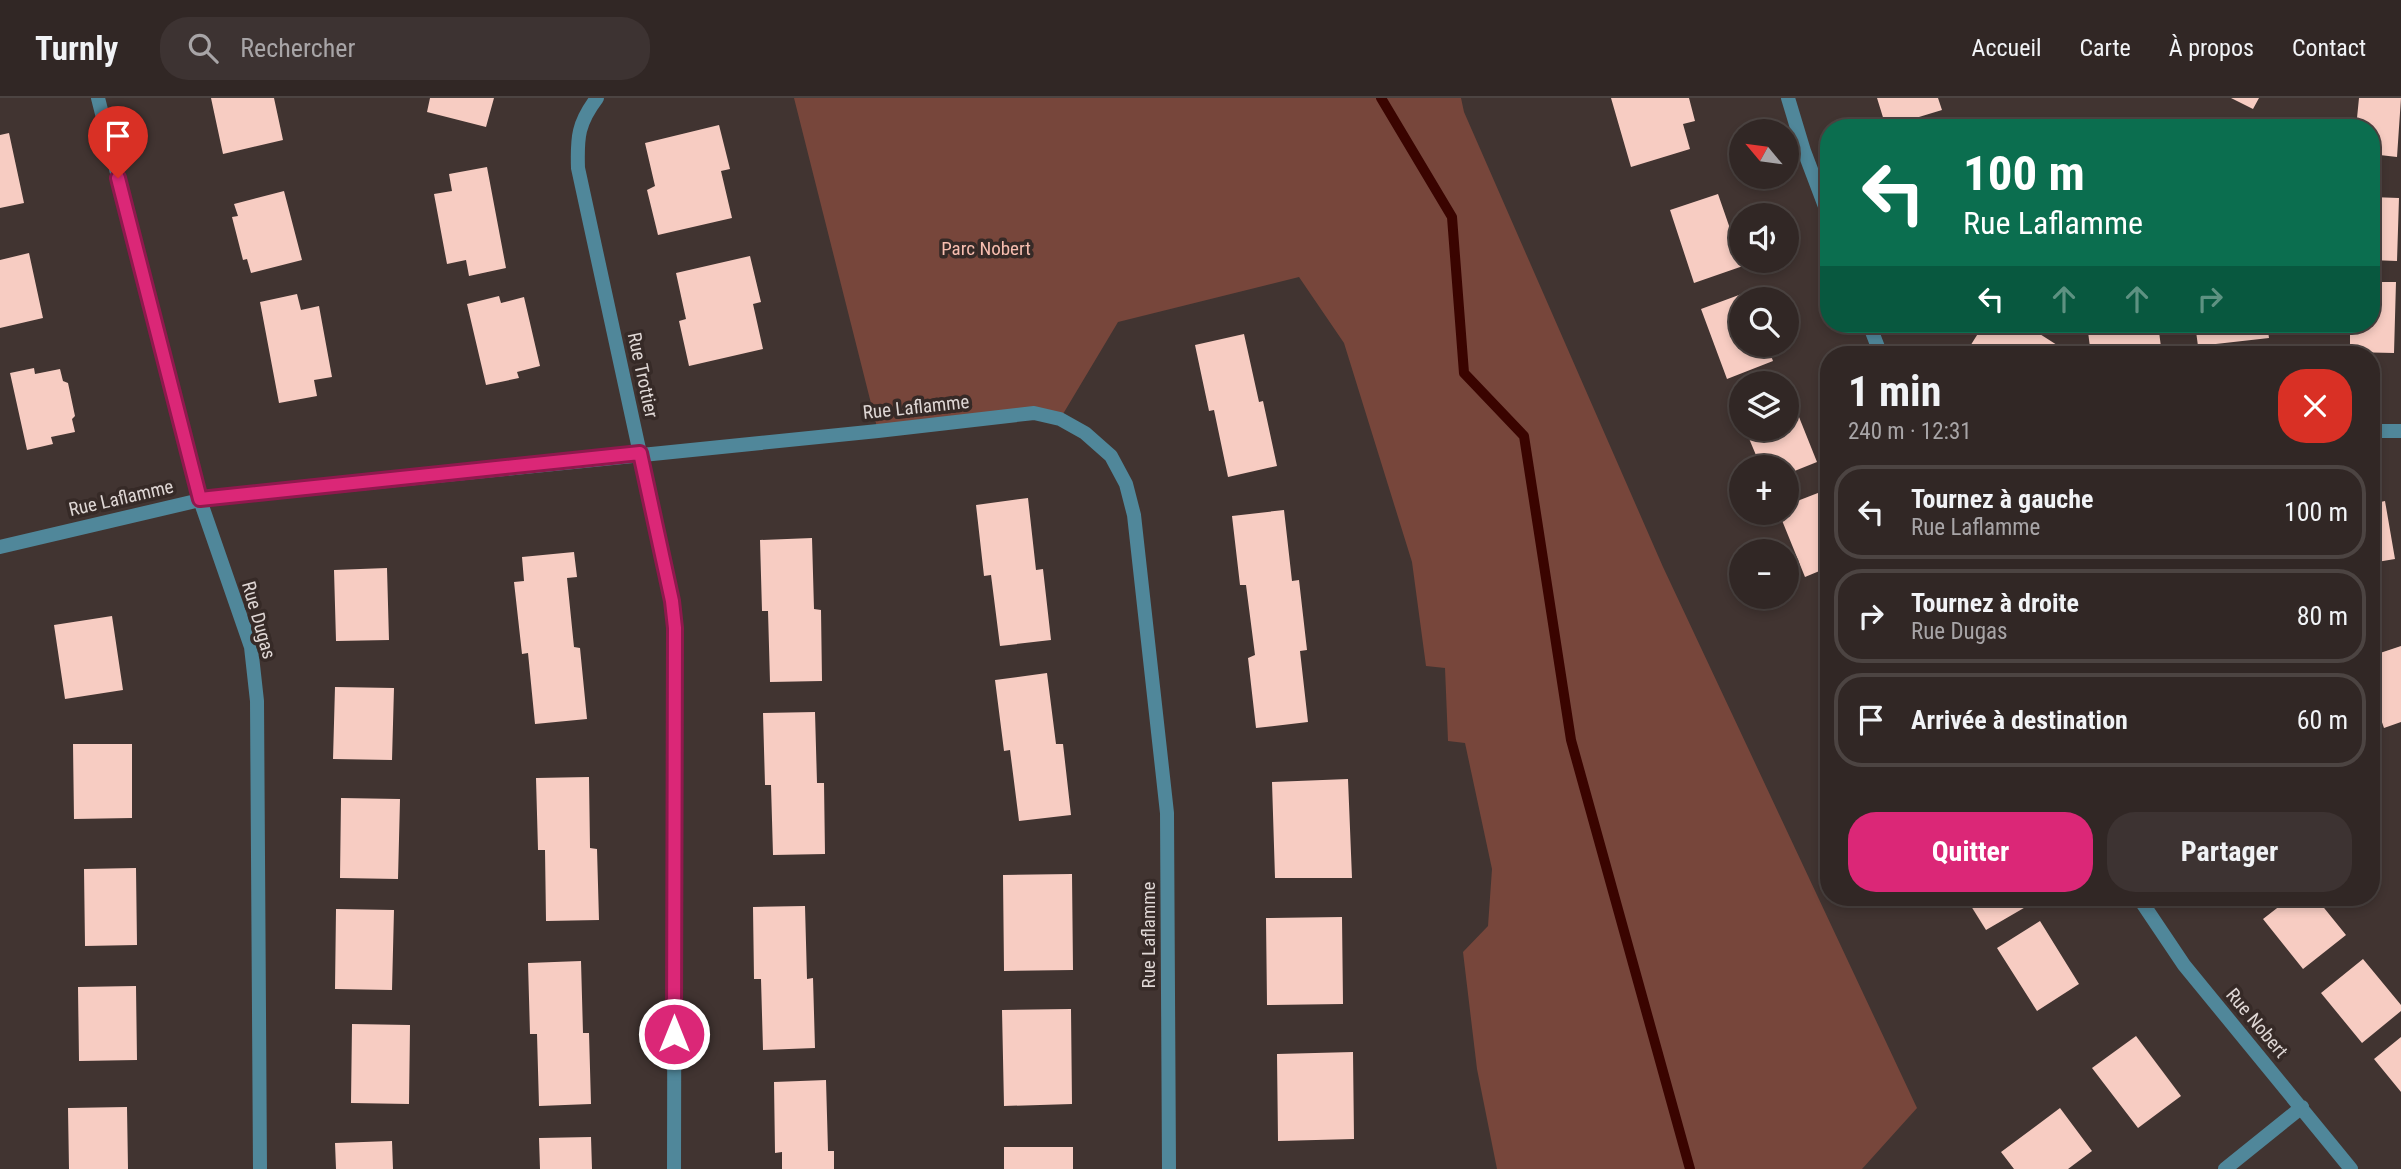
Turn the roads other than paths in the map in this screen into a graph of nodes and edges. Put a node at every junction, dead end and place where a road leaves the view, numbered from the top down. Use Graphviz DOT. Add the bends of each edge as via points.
graph roads {
  1 [pos="98,98"];
  2 [pos="597,98"];
  3 [pos="1788,98"];
  4 [pos="1820,192"];
  5 [pos="2380,431"];
  6 [pos="2401,431"];
  7 [pos="640,453"];
  8 [pos="200,499"];
  9 [pos="0,547"];
  10 [pos="2144,906"];
  11 [pos="2302,1107"];
  12 [pos="260,1169"];
  13 [pos="674,1169"];
  14 [pos="1169,1169"];
  15 [pos="2225,1169"];
  16 [pos="2351,1169"];
  1 -- 8 [label="street, Rue Dugas"];
  2 -- 7 [label="street, Rue Trottier" via="582,120 578,168"];
  3 -- 4 [label="street"];
  5 -- 6 [label="street"];
  7 -- 8 [label="street, Rue Laflamme"];
  7 -- 13 [label="street, Rue Trottier" via="675,628"];
  7 -- 14 [label="street, Rue Laflamme" via="1034,413 1060,419 1111,456 1126,484 1134,515 1167,813"];
  8 -- 9 [label="street, Rue Laflamme"];
  8 -- 12 [label="street, Rue Dugas" via="250,647 257,701"];
  10 -- 11 [label="street, Rue Nobert" via="2184,965"];
  11 -- 15 [label="street"];
  11 -- 16 [label="street, Rue Nobert"];
}
